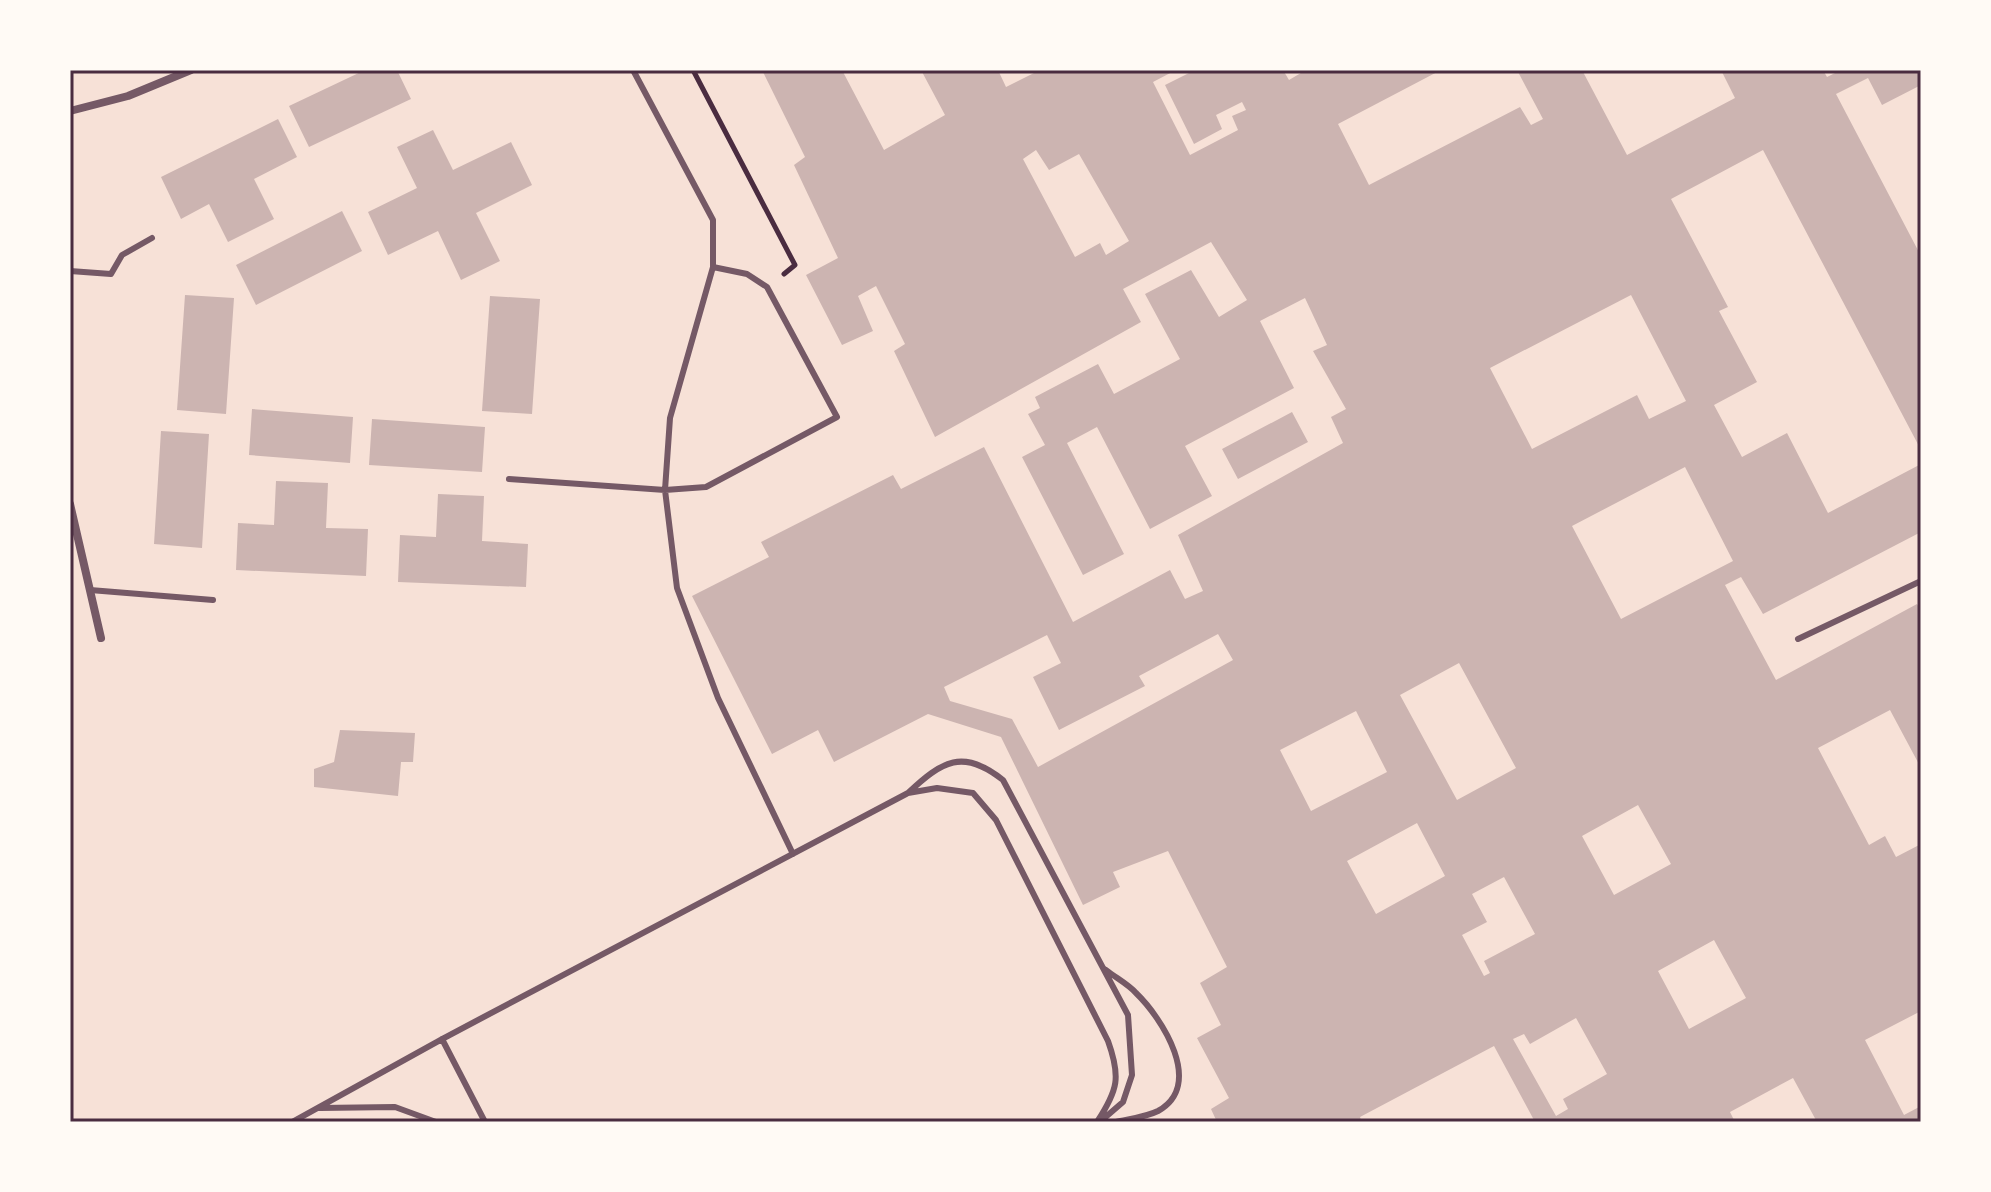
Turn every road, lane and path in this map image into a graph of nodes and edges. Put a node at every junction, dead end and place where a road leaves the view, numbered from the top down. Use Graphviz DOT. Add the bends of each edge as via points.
graph roads {
  1 [pos="191,70"];
  2 [pos="633,70"];
  3 [pos="693,70"];
  4 [pos="70,111"];
  5 [pos="152,238"];
  6 [pos="713,267"];
  7 [pos="70,271"];
  8 [pos="767,287"];
  9 [pos="509,479"];
  10 [pos="665,490"];
  11 [pos="70,504"];
  12 [pos="1921,581"];
  13 [pos="90,590"];
  14 [pos="213,600"];
  15 [pos="101,638"];
  16 [pos="1798,639"];
  17 [pos="908,793"];
  18 [pos="793,854"];
  19 [pos="1103,968"];
  20 [pos="442,1039"];
  21 [pos="317,1108"];
  22 [pos="292,1122"];
  23 [pos="436,1122"];
  24 [pos="485,1122"];
  25 [pos="1099,1122"];
  26 [pos="1116,1122"];
  1 -- 4 [label="street" via="128,96"];
  2 -- 6 [label="lane" via="713,220"];
  3 -- 8 [label="path" via="795,265"];
  5 -- 7 [label="lane" via="122,255 111,274"];
  6 -- 8 [label="lane" via="747,274"];
  6 -- 10 [label="lane" via="670,418"];
  8 -- 10 [label="lane" via="837,417 706,487"];
  9 -- 10 [label="lane"];
  10 -- 18 [label="lane" via="677,588 718,698"];
  11 -- 13 [label="street"];
  12 -- 16 [label="lane"];
  13 -- 14 [label="lane"];
  13 -- 15 [label="street"];
  17 -- 18 [label="lane"];
  17 -- 19 [label="lane" via="932,770 958,760 983,765 1003,780"];
  17 -- 25 [label="lane" via="937,788 973,793 996,820 1117,1066 1114,1096"];
  18 -- 20 [label="lane"];
  19 -- 25 [label="lane" via="1128,1015 1133,1047 1132,1075 1123,1102"];
  19 -- 26 [label="lane" via="1136,993 1160,1024 1180,1067 1171,1101 1157,1111"];
  20 -- 21 [label="lane"];
  20 -- 24 [label="lane"];
  21 -- 22 [label="lane"];
  21 -- 23 [label="lane" via="395,1107"];
}
